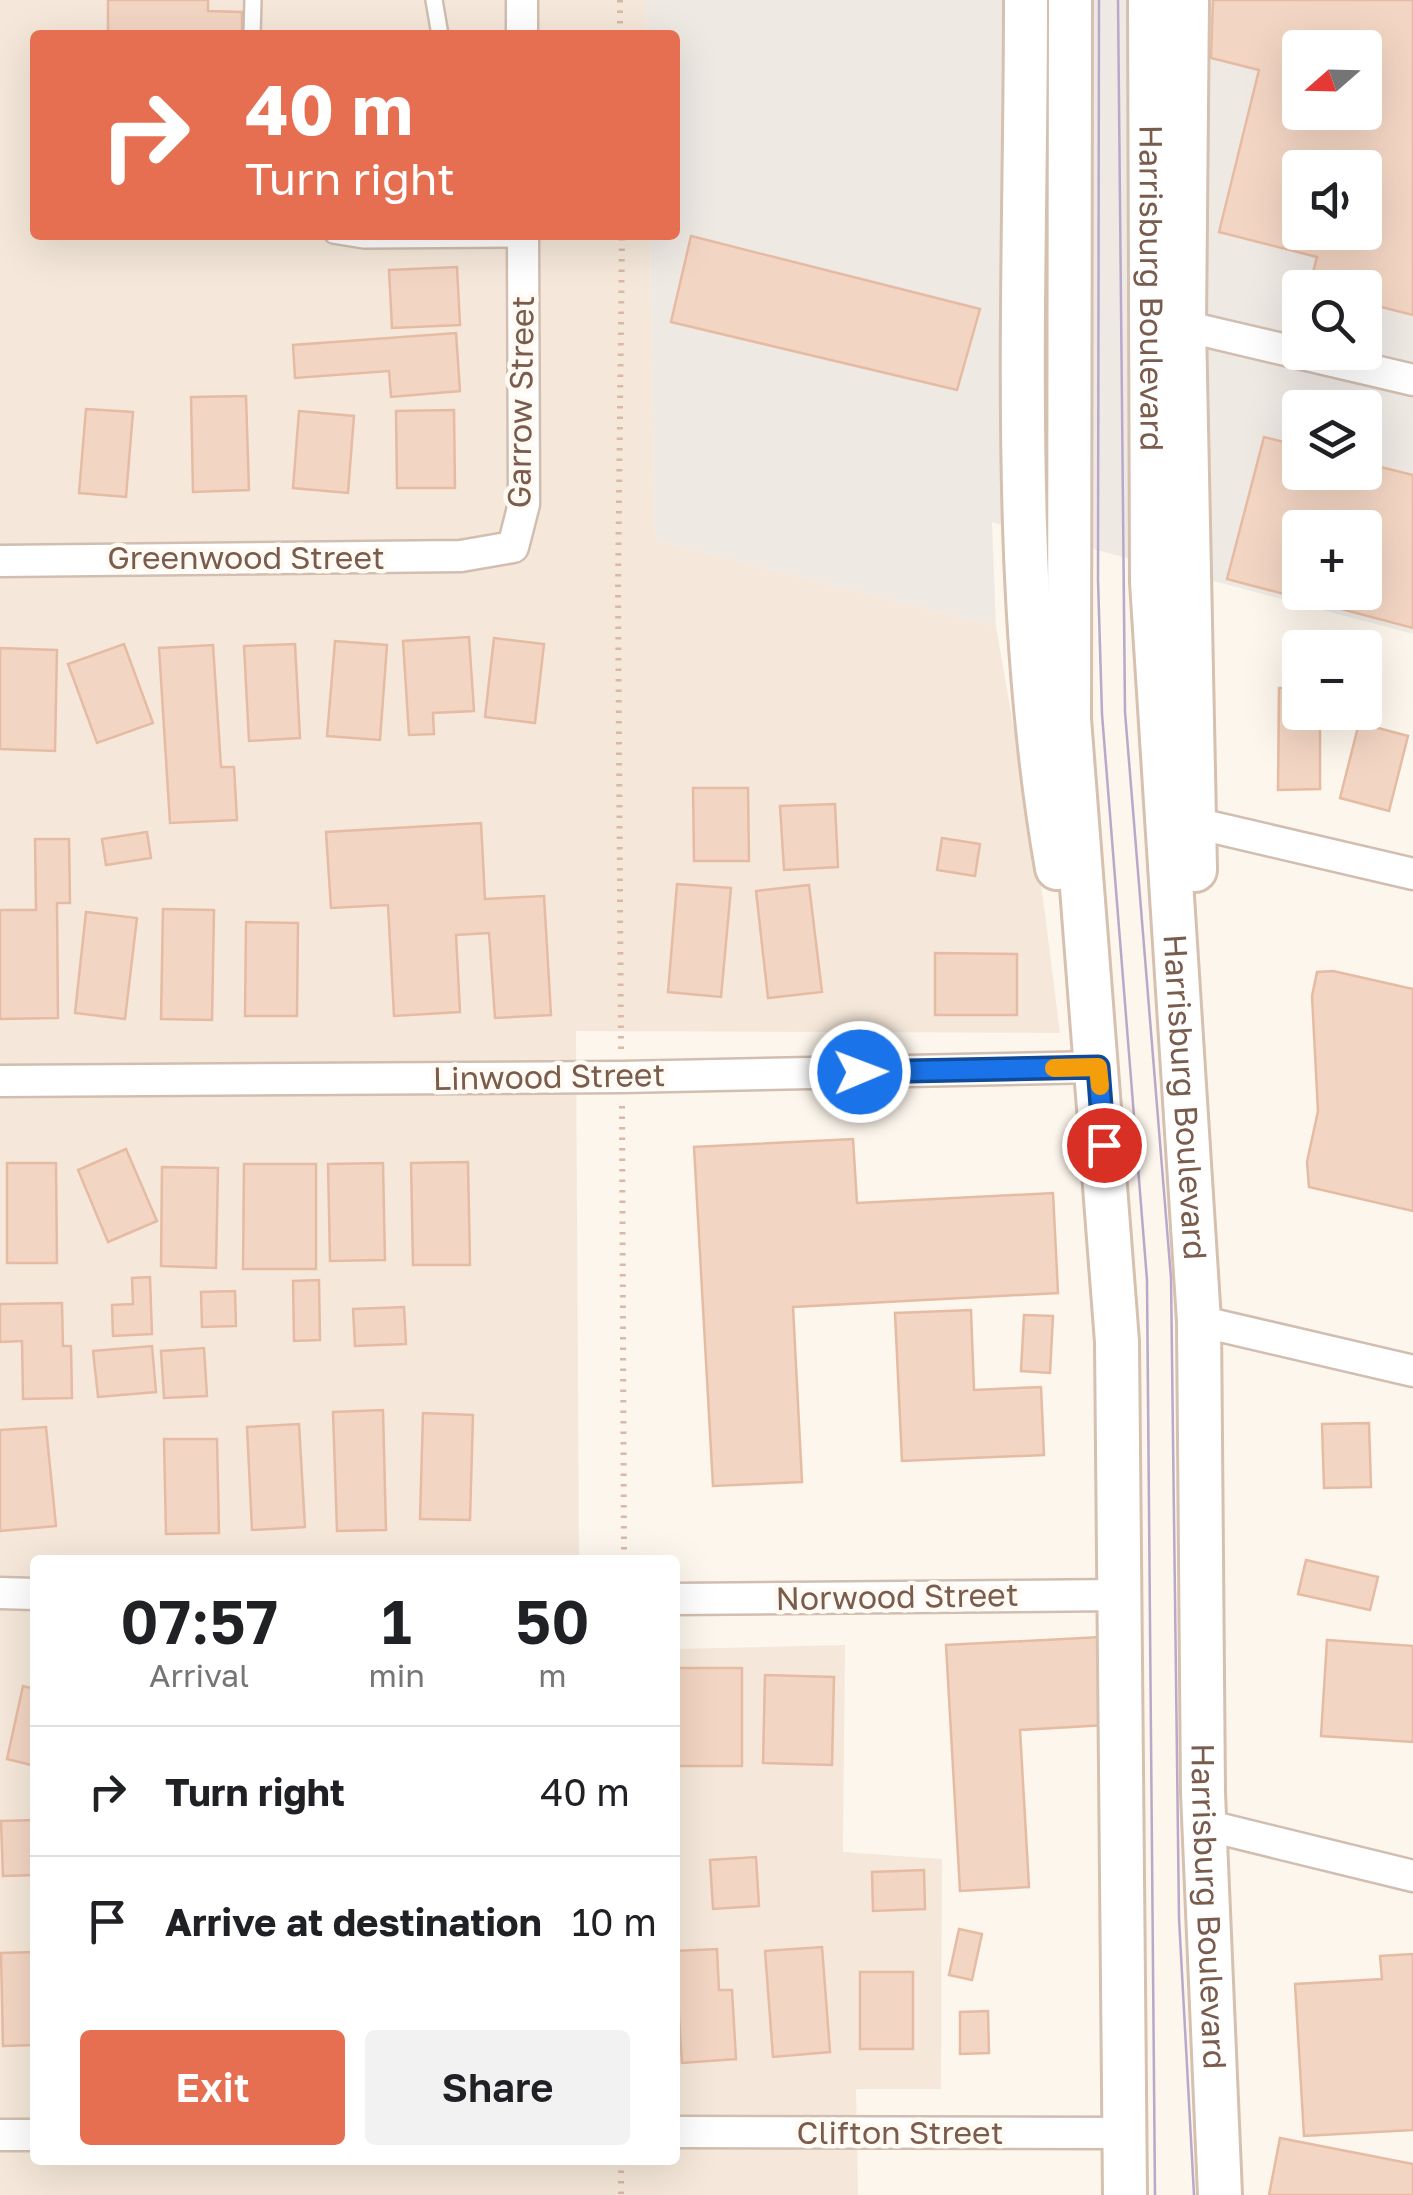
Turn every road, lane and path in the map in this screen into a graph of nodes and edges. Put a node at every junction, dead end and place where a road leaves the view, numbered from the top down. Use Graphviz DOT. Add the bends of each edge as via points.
graph roads {
  1 [pos="253,0"];
  2 [pos="434,0"];
  3 [pos="522,0"];
  4 [pos="620,0"];
  5 [pos="1026,0"];
  6 [pos="1070,0"];
  7 [pos="1150,0"];
  8 [pos="1186,0"];
  9 [pos="252,30"];
  10 [pos="439,30"];
  11 [pos="522,30"];
  12 [pos="620,30"];
  13 [pos="523,240"];
  14 [pos="622,240"];
  15 [pos="1184,326"];
  16 [pos="1413,380"];
  17 [pos="492,550"];
  18 [pos="0,561"];
  19 [pos="1195,823"];
  20 [pos="1413,874"];
  21 [pos="1098,1067"];
  22 [pos="622,1077"];
  23 [pos="0,1081"];
  24 [pos="1199,1321"];
  25 [pos="1413,1372"];
  26 [pos="624,1555"];
  27 [pos="0,1594"];
  28 [pos="30,1594"];
  29 [pos="1120,1594"];
  30 [pos="680,1599"];
  31 [pos="1205,1826"];
  32 [pos="1413,1876"];
  33 [pos="680,2132"];
  34 [pos="1124,2134"];
  35 [pos="0,2135"];
  36 [pos="30,2135"];
  37 [pos="621,2165"];
  38 [pos="1219,2175"];
  39 [pos="621,2195"];
  40 [pos="1125,2195"];
  41 [pos="1232,2195"];
  1 -- 9 [label="lane"];
  2 -- 10 [label="lane"];
  3 -- 11 [label="street"];
  4 -- 12 [label="path"];
  5 -- 21 [label="main road" via="1026,538 1034,703 1053,842"];
  6 -- 21 [label="main road" via="1069,718"];
  7 -- 24 [label="main road, Harrisburg Boulevard" via="1152,599"];
  8 -- 15 [label="main road"];
  13 -- 17 [label="street, Garrow Street" via="524,504 513,546"];
  14 -- 22 [label="path"];
  15 -- 16 [label="street"];
  15 -- 19 [label="main road"];
  17 -- 18 [label="street, Greenwood Street" via="461,556"];
  19 -- 20 [label="street"];
  19 -- 24 [label="main road"];
  21 -- 22 [label="street, Linwood Street"];
  21 -- 29 [label="main road" via="1117,1342"];
  22 -- 23 [label="street, Linwood Street"];
  22 -- 26 [label="path"];
  24 -- 25 [label="street"];
  24 -- 31 [label="main road, Harrisburg Boulevard"];
  27 -- 28 [label="street"];
  29 -- 30 [label="street, Norwood Street"];
  29 -- 34 [label="main road"];
  31 -- 32 [label="street"];
  31 -- 38 [label="main road, Harrisburg Boulevard"];
  33 -- 34 [label="street, Clifton Street"];
  34 -- 40 [label="main road"];
  35 -- 36 [label="street"];
  37 -- 39 [label="path"];
  38 -- 41 [label="street"];
}
